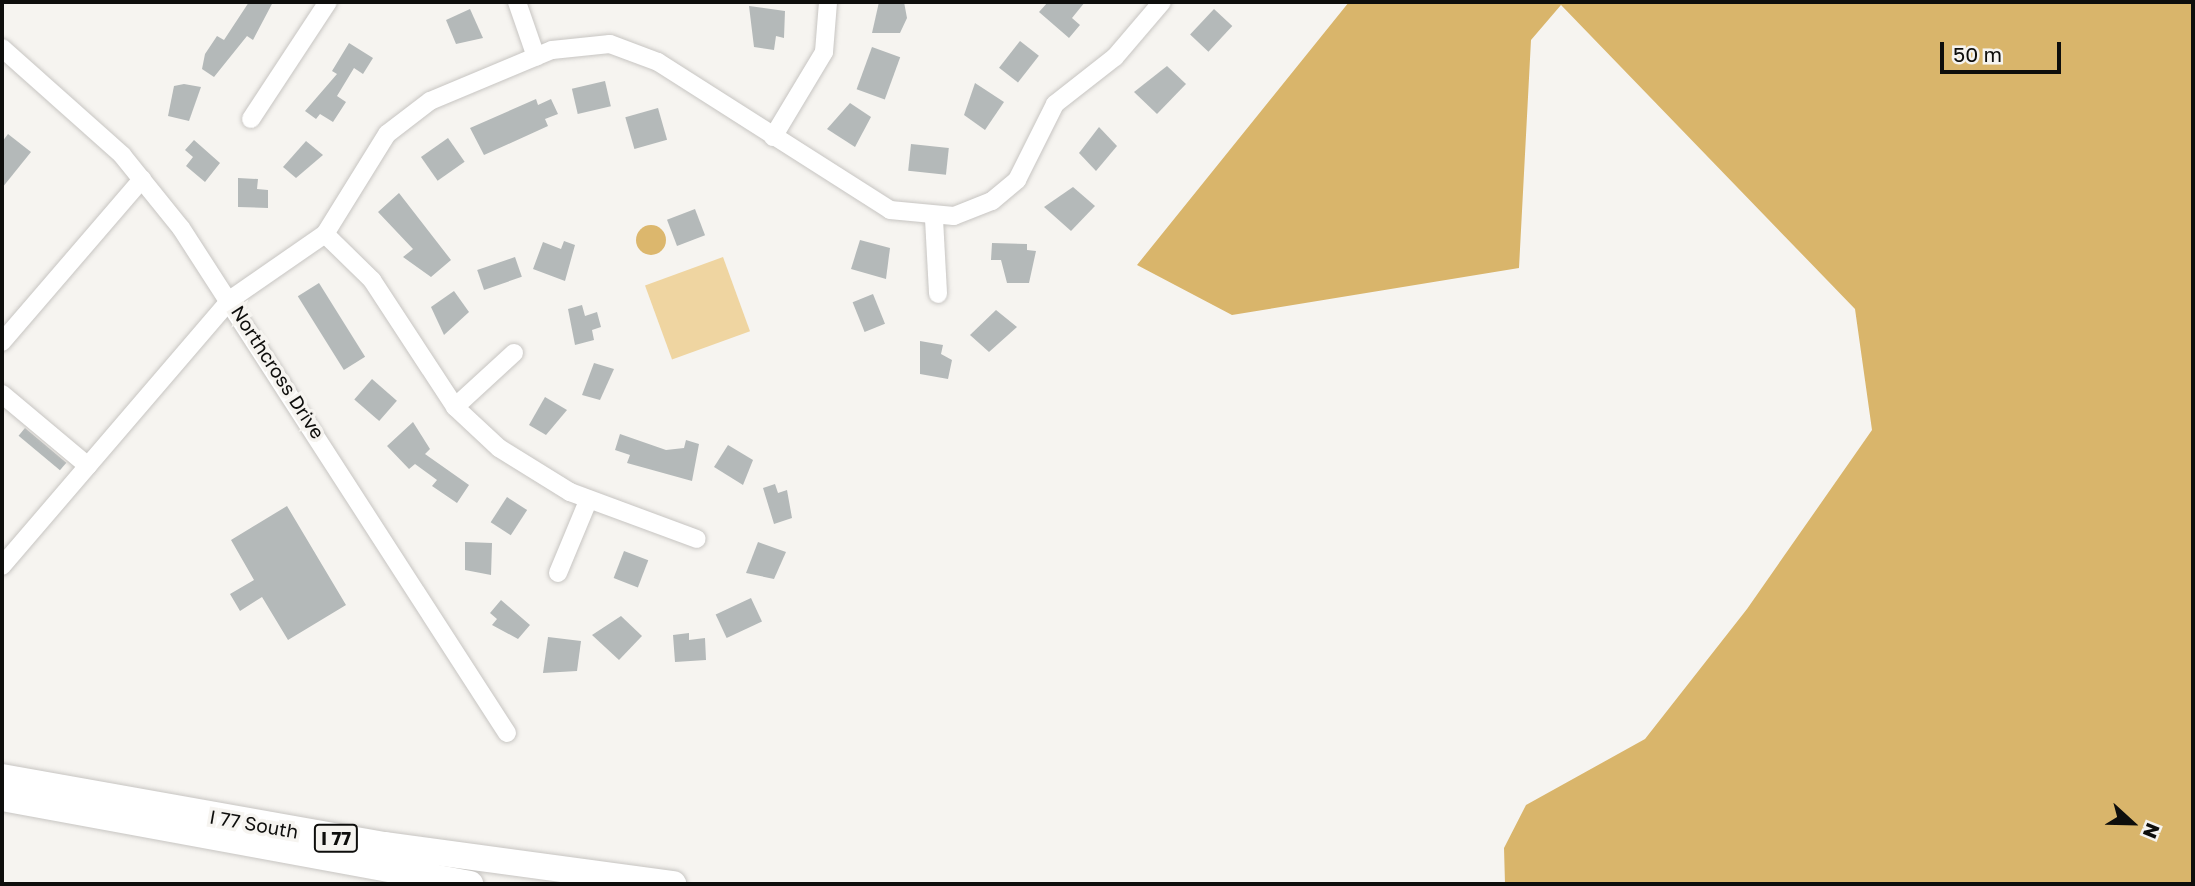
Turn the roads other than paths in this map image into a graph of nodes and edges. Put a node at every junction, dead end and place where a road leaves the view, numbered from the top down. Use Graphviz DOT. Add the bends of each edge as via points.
graph roads {
  1 [pos="328,2"];
  2 [pos="517,2"];
  3 [pos="828,2"];
  4 [pos="1162,2"];
  5 [pos="2,48"];
  6 [pos="536,57"];
  7 [pos="251,118"];
  8 [pos="773,137"];
  9 [pos="142,179"];
  10 [pos="934,219"];
  11 [pos="325,234"];
  12 [pos="938,294"];
  13 [pos="231,299"];
  14 [pos="2,342"];
  15 [pos="514,353"];
  16 [pos="2,394"];
  17 [pos="455,407"];
  18 [pos="88,466"];
  19 [pos="588,501"];
  20 [pos="697,539"];
  21 [pos="2,566"];
  22 [pos="558,573"];
  23 [pos="507,733"];
  24 [pos="2,777"];
  25 [pos="2,798"];
  26 [pos="470,884"];
  27 [pos="673,884"];
  1 -- 7 [label="street"];
  2 -- 6 [label="street"];
  3 -- 8 [label="street" via="824,52"];
  4 -- 10 [label="street" via="1115,57 1055,104 1026,169 1004,192 973,211"];
  5 -- 9 [label="street, Northcross Drive"];
  6 -- 8 [label="street" via="581,44 627,48"];
  6 -- 11 [label="street" via="412,111 387,134"];
  8 -- 10 [label="street" via="890,210"];
  9 -- 13 [label="street, Northcross Drive"];
  9 -- 14 [label="street"];
  10 -- 12 [label="street"];
  11 -- 13 [label="street"];
  11 -- 17 [label="street" via="372,280"];
  13 -- 18 [label="street"];
  13 -- 23 [label="street, Northcross Drive"];
  15 -- 17 [label="street"];
  16 -- 18 [label="street"];
  17 -- 19 [label="street" via="520,463"];
  18 -- 21 [label="street"];
  19 -- 20 [label="street"];
  19 -- 22 [label="street"];
  24 -- 27 [label="highway, I 77 South / I 77" via="384,845"];
  25 -- 26 [label="highway, I 77"];
}
